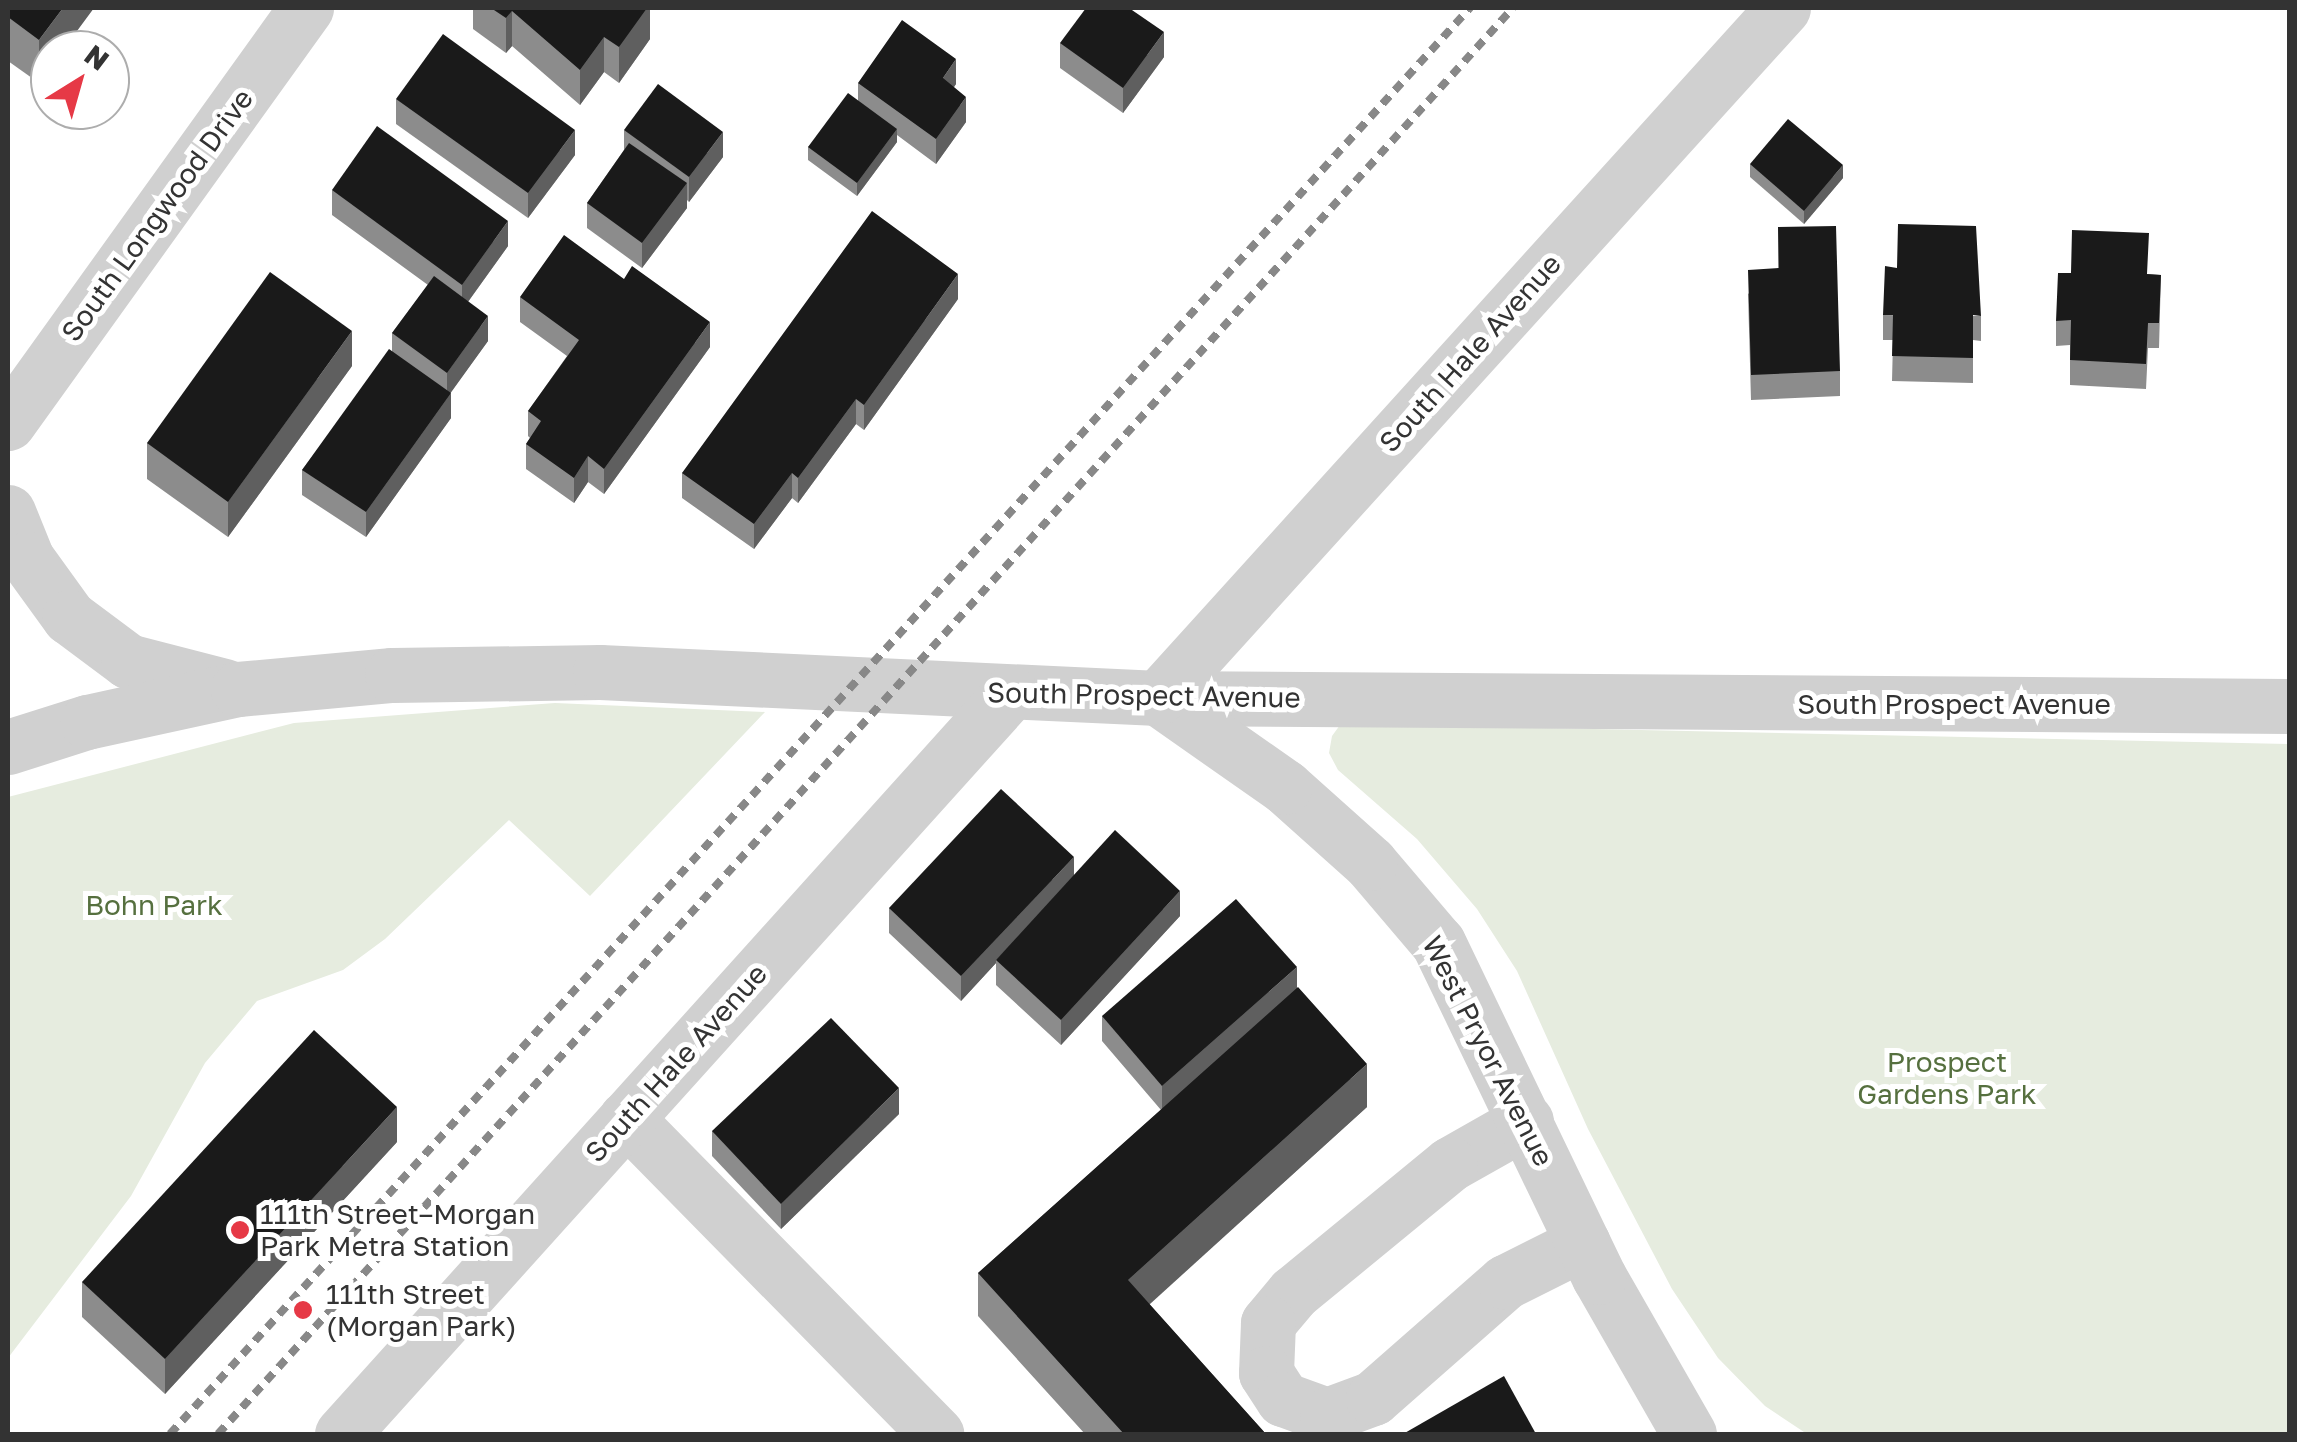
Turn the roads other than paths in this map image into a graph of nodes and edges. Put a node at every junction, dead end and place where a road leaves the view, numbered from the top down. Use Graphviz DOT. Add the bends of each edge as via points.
graph roads {
  1 [pos="306,8"];
  2 [pos="1783,8"];
  3 [pos="15,396"];
  4 [pos="8,512"];
  5 [pos="238,690"];
  6 [pos="1010,693"];
  7 [pos="1158,698"];
  8 [pos="2290,706"];
  9 [pos="8,747"];
  10 [pos="626,1118"];
  11 [pos="1526,1121"];
  12 [pos="1583,1243"];
  13 [pos="342,1434"];
  14 [pos="936,1434"];
  15 [pos="1689,1434"];
  1 -- 3 [label="street, South Longwood Drive"];
  2 -- 7 [label="street, South Hale Avenue"];
  4 -- 5 [label="street" via="27,559 69,617 128,661"];
  5 -- 6 [label="street, South Prospect Avenue" via="392,675 600,672"];
  5 -- 9 [label="street, South Prospect Avenue" via="87,722"];
  6 -- 7 [label="street, South Prospect Avenue"];
  6 -- 10 [label="street, South Hale Avenue"];
  7 -- 8 [label="street, South Prospect Avenue"];
  7 -- 11 [label="street, West Pryor Avenue" via="1286,786 1370,864 1438,943"];
  10 -- 13 [label="street, South Hale Avenue"];
  10 -- 14 [label="street"];
  11 -- 12 [label="street, West Pryor Avenue"];
  11 -- 12 [label="street" via="1450,1164 1293,1293 1268,1323 1266,1373 1283,1399 1327,1415 1373,1398 1505,1282"];
  12 -- 15 [label="street, West Pryor Avenue"];
}
